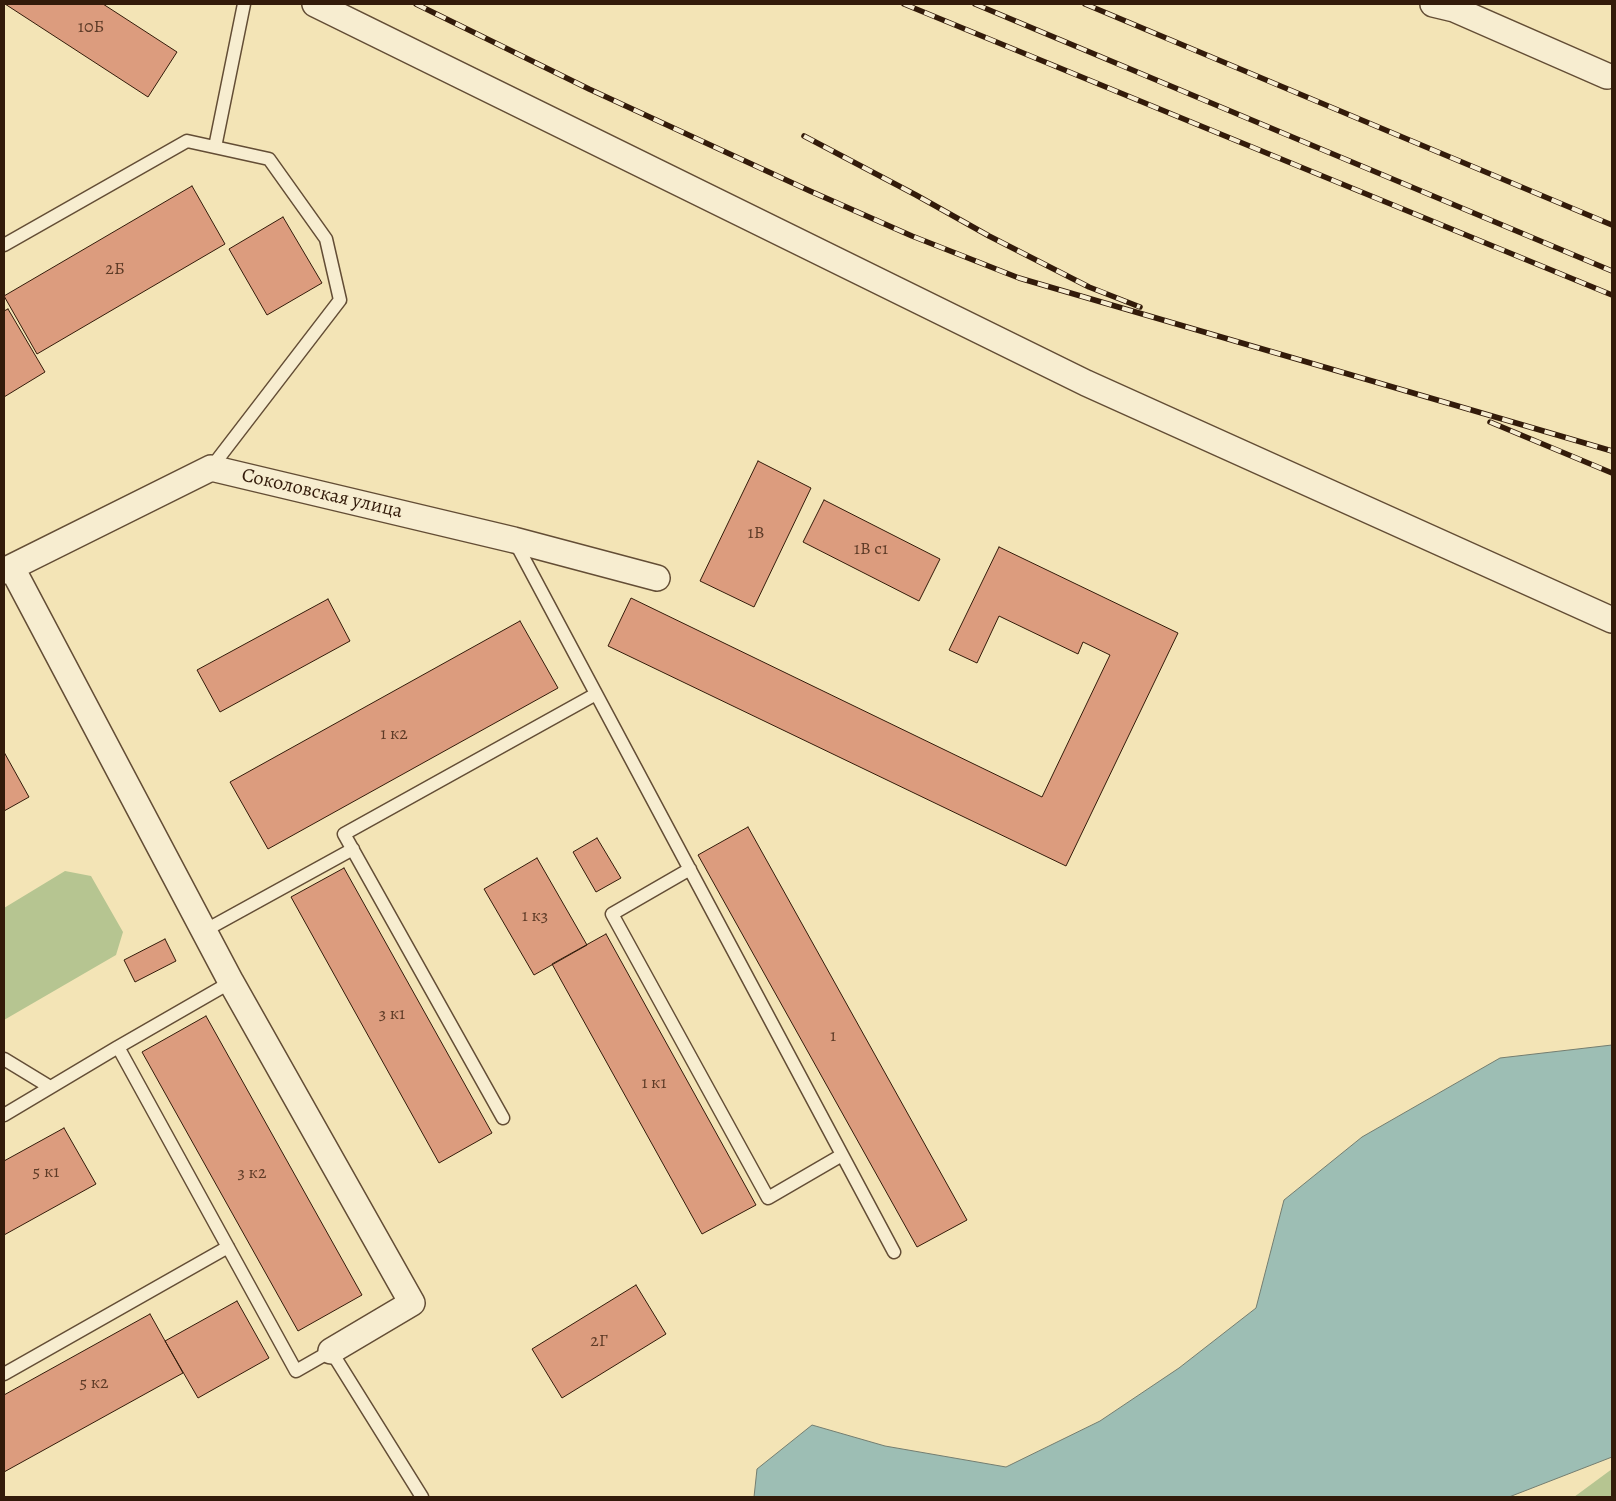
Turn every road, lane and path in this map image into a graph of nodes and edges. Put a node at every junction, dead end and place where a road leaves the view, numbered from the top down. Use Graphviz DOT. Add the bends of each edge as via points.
graph roads {
  1 [pos="244,4"];
  2 [pos="315,4"];
  3 [pos="1433,4"];
  4 [pos="1607,76"];
  5 [pos="216,148"];
  6 [pos="4,245"];
  7 [pos="211,468"];
  8 [pos="514,540"];
  9 [pos="8,569"];
  10 [pos="657,578"];
  11 [pos="1612,620"];
  12 [pos="596,694"];
  13 [pos="353,850"];
  14 [pos="690,869"];
  15 [pos="204,931"];
  16 [pos="231,982"];
  17 [pos="118,1047"];
  18 [pos="4,1058"];
  19 [pos="50,1088"];
  20 [pos="4,1115"];
  21 [pos="503,1118"];
  22 [pos="842,1155"];
  23 [pos="228,1247"];
  24 [pos="894,1252"];
  25 [pos="331,1351"];
  26 [pos="4,1374"];
  27 [pos="422,1497"];
  1 -- 5 [label="lane"];
  2 -- 11 [label="street" via="1086,383"];
  3 -- 4 [label="street" via="1454,9"];
  5 -- 6 [label="lane" via="188,141"];
  5 -- 7 [label="lane" via="269,159 326,239 340,300"];
  7 -- 8 [label="street, Соколовская улица"];
  7 -- 9 [label="street"];
  8 -- 10 [label="street, Соколовская улица"];
  8 -- 12 [label="lane"];
  9 -- 15 [label="street"];
  12 -- 13 [label="lane" via="344,834"];
  12 -- 14 [label="lane"];
  13 -- 15 [label="lane"];
  13 -- 21 [label="lane"];
  14 -- 22 [label="lane"];
  14 -- 22 [label="lane" via="612,914 768,1198"];
  15 -- 16 [label="street"];
  16 -- 17 [label="lane"];
  16 -- 25 [label="street" via="412,1303"];
  17 -- 19 [label="lane"];
  17 -- 23 [label="lane"];
  18 -- 19 [label="lane"];
  19 -- 20 [label="lane"];
  22 -- 24 [label="lane"];
  23 -- 25 [label="lane" via="296,1371"];
  23 -- 26 [label="lane"];
  25 -- 27 [label="lane"];
}
